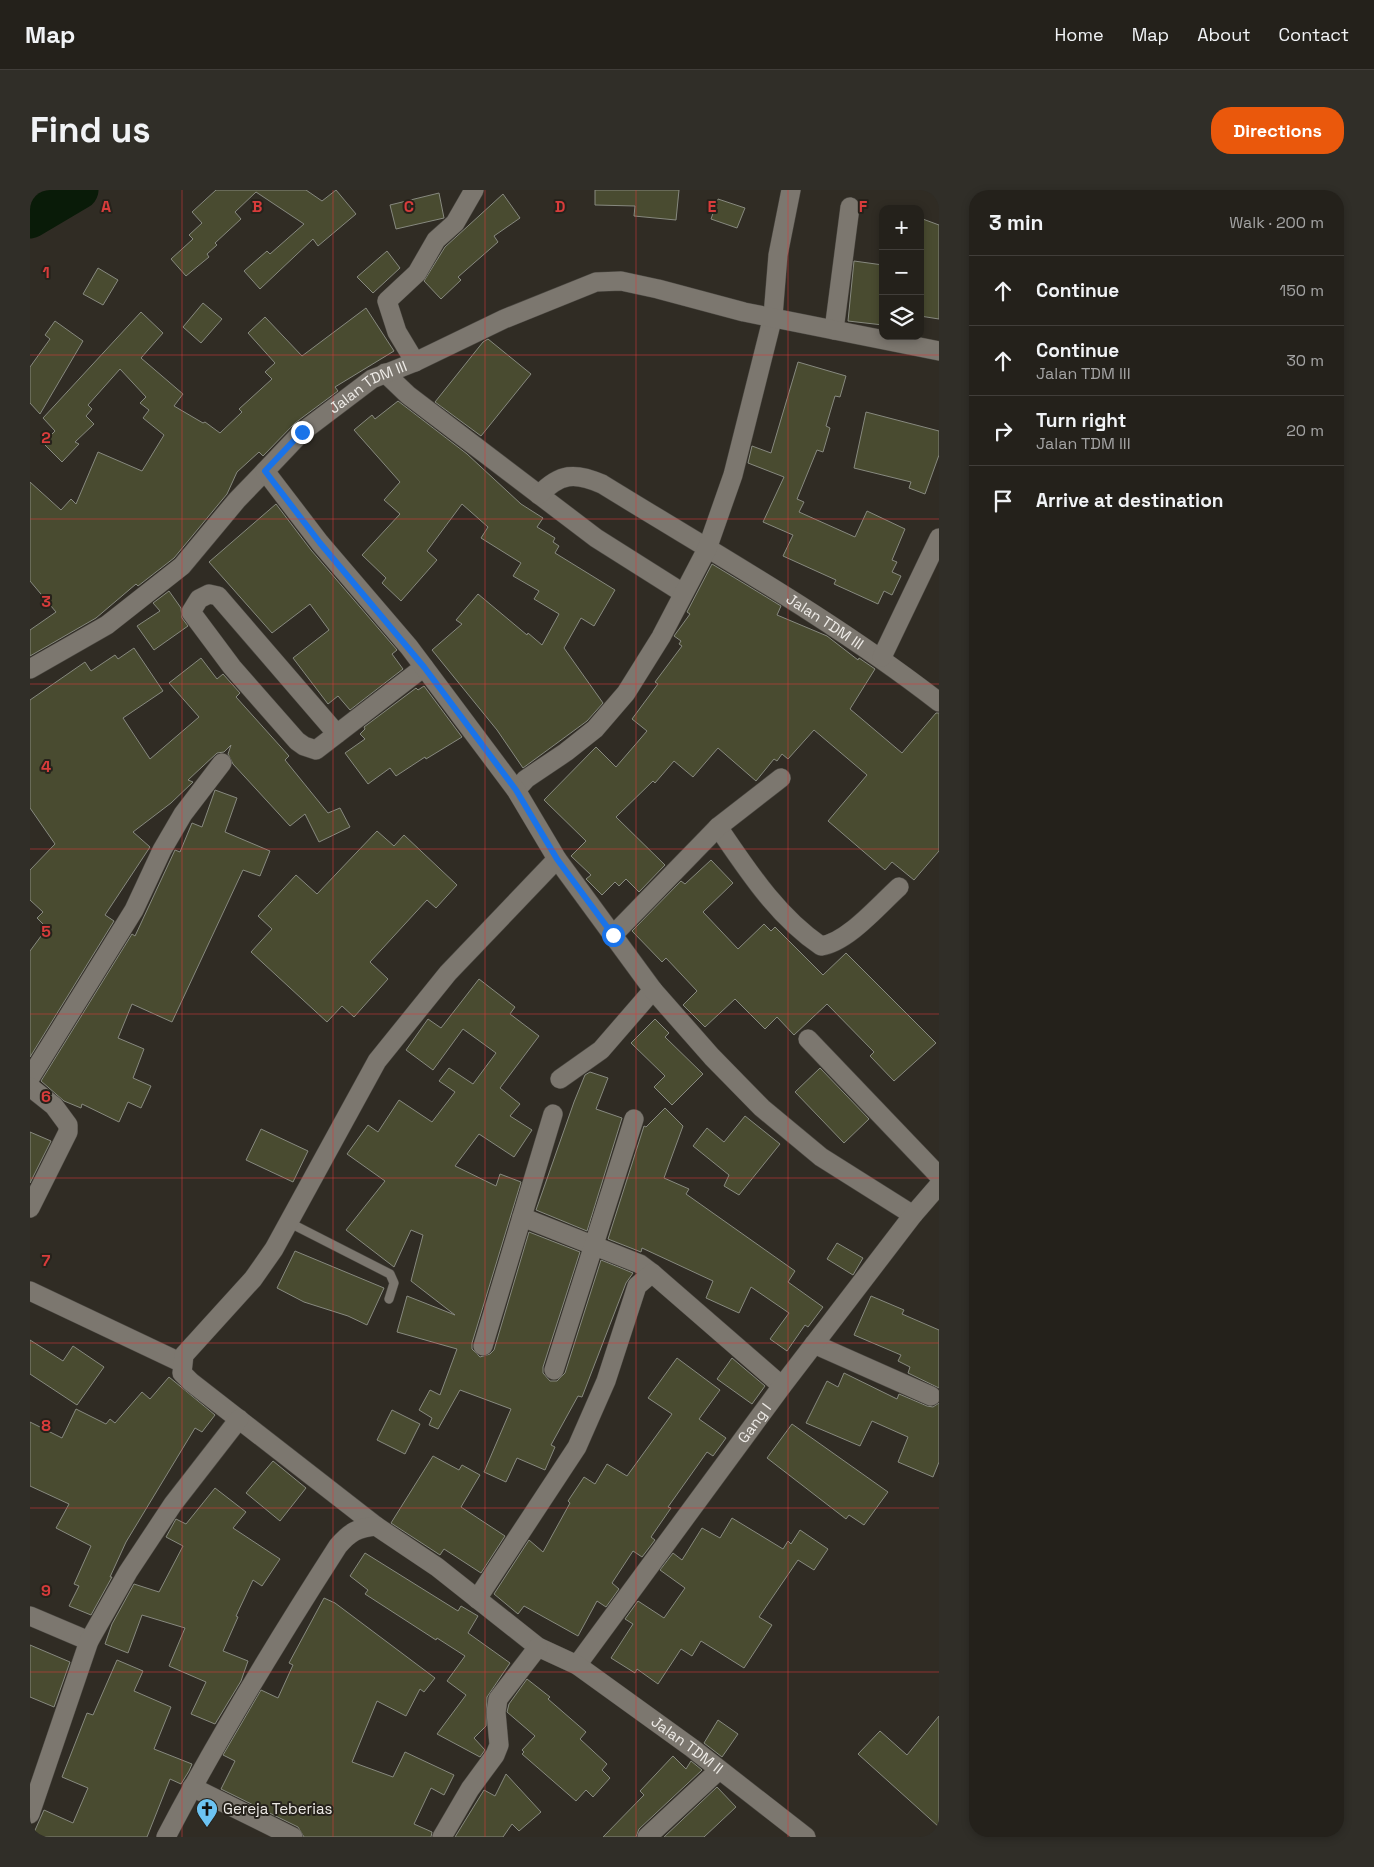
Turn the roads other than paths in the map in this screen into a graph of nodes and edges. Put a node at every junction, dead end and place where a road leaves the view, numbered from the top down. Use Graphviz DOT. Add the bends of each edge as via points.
graph roads {
  1 [pos="474,190"];
  2 [pos="791,190"];
  3 [pos="850,207"];
  4 [pos="773,316"];
  5 [pos="834,330"];
  6 [pos="939,351"];
  7 [pos="415,362"];
  8 [pos="385,373"];
  9 [pos="265,471"];
  10 [pos="539,495"];
  11 [pos="939,538"];
  12 [pos="707,549"];
  13 [pos="683,593"];
  14 [pos="882,658"];
  15 [pos="424,667"];
  16 [pos="30,669"];
  17 [pos="939,702"];
  18 [pos="338,734"];
  19 [pos="222,763"];
  20 [pos="781,778"];
  21 [pos="516,790"];
  22 [pos="718,827"];
  23 [pos="557,859"];
  24 [pos="899,887"];
  25 [pos="613,935"];
  26 [pos="653,990"];
  27 [pos="808,1039"];
  28 [pos="30,1078"];
  29 [pos="560,1078"];
  30 [pos="30,1087"];
  31 [pos="554,1114"];
  32 [pos="634,1119"];
  33 [pos="939,1176"];
  34 [pos="939,1185"];
  35 [pos="30,1208"];
  36 [pos="913,1215"];
  37 [pos="522,1218"];
  38 [pos="290,1223"];
  39 [pos="595,1247"];
  40 [pos="652,1273"];
  41 [pos="30,1291"];
  42 [pos="389,1299"];
  43 [pos="814,1344"];
  44 [pos="483,1346"];
  45 [pos="182,1363"];
  46 [pos="554,1370"];
  47 [pos="782,1386"];
  48 [pos="931,1396"];
  49 [pos="239,1419"];
  50 [pos="376,1526"];
  51 [pos="477,1599"];
  52 [pos="30,1616"];
  53 [pos="90,1641"];
  54 [pos="538,1647"];
  55 [pos="570,1662"];
  56 [pos="720,1770"];
  57 [pos="192,1788"];
  58 [pos="30,1814"];
  59 [pos="166,1837"];
  60 [pos="293,1837"];
  61 [pos="442,1837"];
  62 [pos="647,1837"];
  63 [pos="806,1837"];
  1 -- 7 [label="street" via="455,223 436,240 418,273 387,301 397,332"];
  2 -- 4 [label="street" via="778,255"];
  3 -- 5 [label="street"];
  4 -- 5 [label="street, Jalan TDM III"];
  4 -- 7 [label="street, Jalan TDM III" via="744,312 658,288 596,282 504,319"];
  4 -- 12 [label="street" via="733,475"];
  5 -- 6 [label="street, Jalan TDM III"];
  7 -- 8 [label="street, Jalan TDM III"];
  8 -- 9 [label="street, Jalan TDM III" via="372,379 302,432"];
  8 -- 10 [label="street" via="408,395"];
  9 -- 15 [label="street" via="320,543"];
  9 -- 16 [label="street, Jalan TDM III" via="182,566 107,624"];
  10 -- 12 [label="street, Jalan TDM III" via="549,484 564,476 585,476"];
  10 -- 13 [label="street" via="596,538"];
  11 -- 14 [label="street"];
  12 -- 13 [label="street"];
  12 -- 14 [label="street, Jalan TDM III" via="796,601"];
  13 -- 21 [label="street" via="661,637 626,693 595,728"];
  14 -- 17 [label="street, Jalan TDM III"];
  15 -- 18 [label="street"];
  15 -- 21 [label="street"];
  18 -- 18 [label="street" via="218,596 209,594 199,599 191,612 232,667 297,741 316,750"];
  19 -- 28 [label="street" via="183,814 134,910"];
  20 -- 22 [label="street"];
  21 -- 23 [label="street"];
  22 -- 24 [label="street" via="761,889 786,917 822,946 843,937"];
  22 -- 25 [label="street"];
  23 -- 25 [label="street"];
  23 -- 38 [label="street" via="448,973 377,1061"];
  25 -- 26 [label="street"];
  26 -- 29 [label="street" via="601,1050"];
  26 -- 36 [label="street" via="762,1108 821,1156"];
  27 -- 33 [label="street"];
  30 -- 35 [label="street" via="54,1106 68,1125 68,1132"];
  31 -- 37 [label="street"];
  32 -- 39 [label="street"];
  34 -- 36 [label="street, Gang I"];
  36 -- 43 [label="street, Gang I"];
  37 -- 39 [label="street"];
  37 -- 44 [label="street"];
  38 -- 42 [label="lane" via="390,1274 394,1283"];
  38 -- 45 [label="street" via="253,1279 184,1355"];
  39 -- 40 [label="street" via="640,1264"];
  39 -- 46 [label="street"];
  40 -- 47 [label="street"];
  40 -- 51 [label="street" via="637,1286 606,1381 577,1447"];
  41 -- 45 [label="street"];
  43 -- 47 [label="street, Gang I"];
  43 -- 48 [label="street"];
  45 -- 49 [label="street, Jalan TDM II" via="182,1373 191,1382"];
  47 -- 55 [label="street, Gang I"];
  49 -- 50 [label="street, Jalan TDM II"];
  49 -- 53 [label="street" via="163,1519 128,1572"];
  50 -- 51 [label="street, Jalan TDM II" via="406,1544"];
  50 -- 57 [label="street" via="350,1532 338,1546 269,1655"];
  51 -- 54 [label="street, Jalan TDM II"];
  52 -- 53 [label="street"];
  53 -- 58 [label="street"];
  54 -- 55 [label="street, Jalan TDM II"];
  54 -- 61 [label="street" via="498,1699 496,1712 500,1745"];
  55 -- 56 [label="street, Jalan TDM II"];
  56 -- 62 [label="street"];
  56 -- 63 [label="street, Jalan TDM II"];
  57 -- 59 [label="street"];
  57 -- 60 [label="street"];
}
